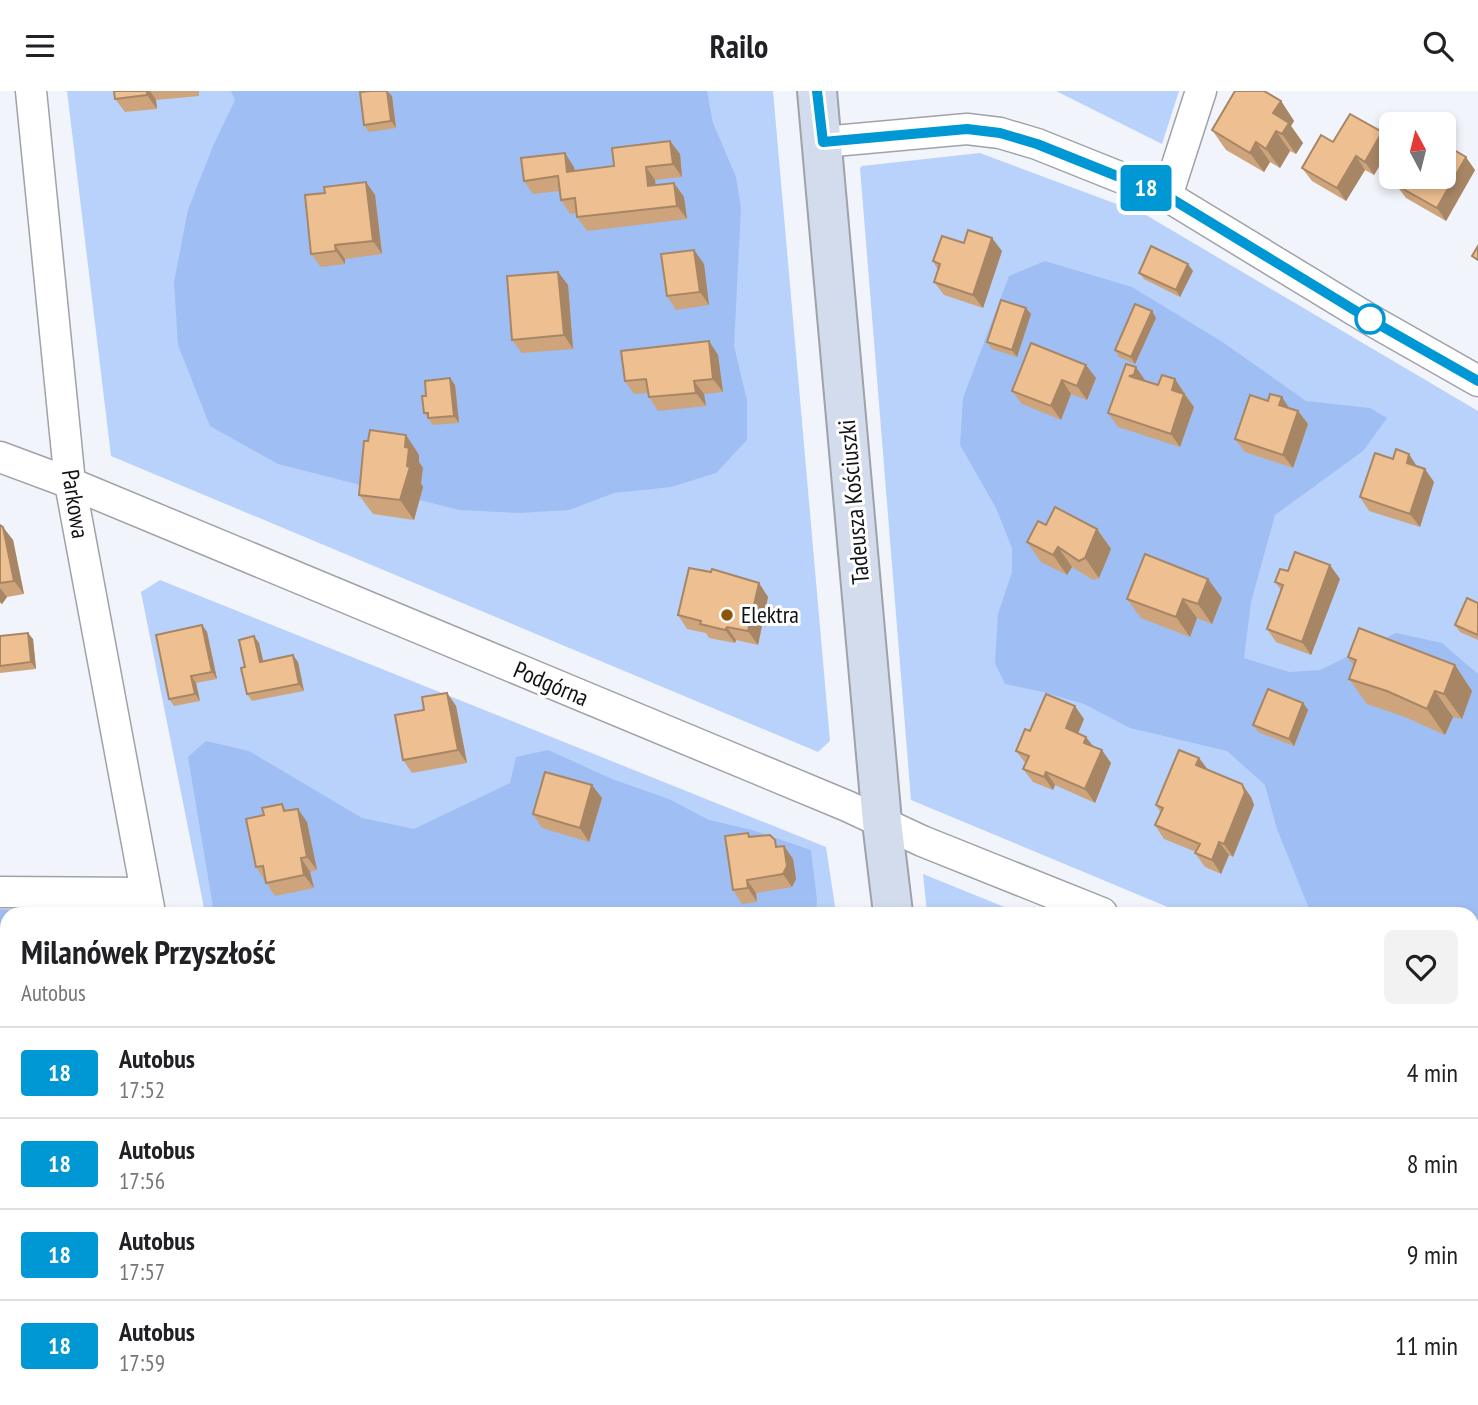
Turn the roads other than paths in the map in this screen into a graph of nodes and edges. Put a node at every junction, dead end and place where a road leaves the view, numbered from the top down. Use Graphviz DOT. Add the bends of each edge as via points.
graph roads {
  1 [pos="31,91"];
  2 [pos="817,91"];
  3 [pos="1201,91"];
  4 [pos="823,142"];
  5 [pos="1167,196"];
  6 [pos="1478,381"];
  7 [pos="0,457"];
  8 [pos="70,483"];
  9 [pos="882,821"];
  10 [pos="0,893"];
  11 [pos="148,903"];
  12 [pos="892,907"];
  13 [pos="1087,907"];
  1 -- 8 [label="street, Parkowa"];
  2 -- 4 [label="street, Tadeusza Kościuszki"];
  3 -- 5 [label="street"];
  4 -- 5 [label="street" via="967,129 1000,133"];
  4 -- 9 [label="street, Tadeusza Kościuszki"];
  5 -- 6 [label="street"];
  7 -- 8 [label="street, Podgórna"];
  8 -- 9 [label="street, Podgórna"];
  8 -- 11 [label="street, Parkowa"];
  9 -- 12 [label="street, Tadeusza Kościuszki"];
  9 -- 13 [label="street, Podgórna"];
  10 -- 11 [label="street"];
}
